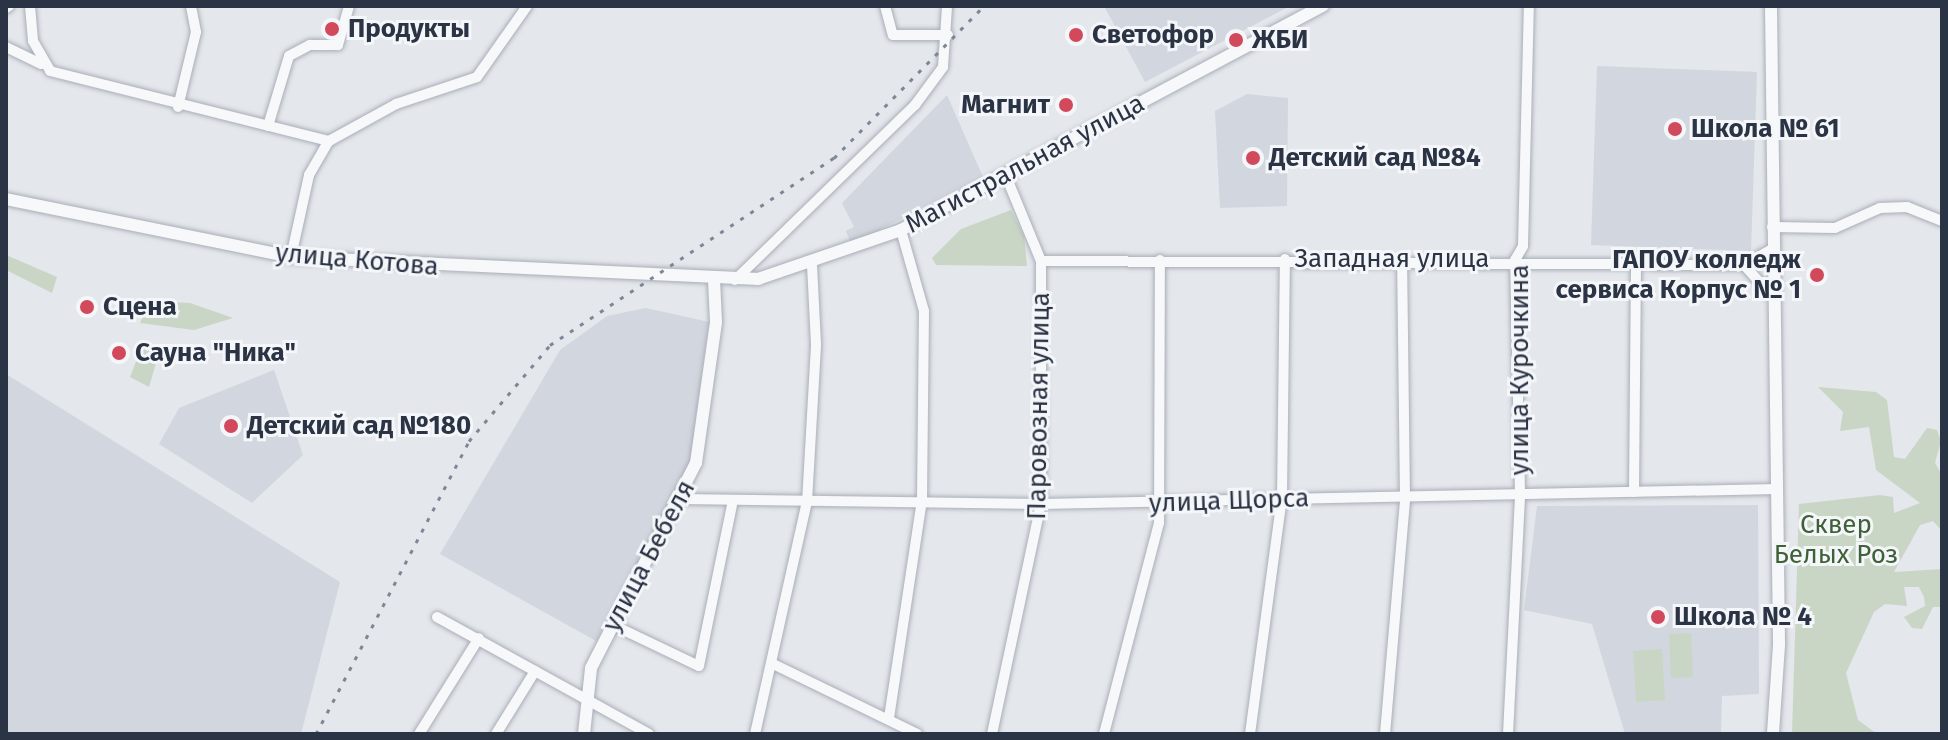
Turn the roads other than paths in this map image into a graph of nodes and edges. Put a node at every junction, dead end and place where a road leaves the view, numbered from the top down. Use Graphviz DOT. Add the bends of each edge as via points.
graph roads {
  1 [pos="30,6"];
  2 [pos="191,6"];
  3 [pos="349,6"];
  4 [pos="527,6"];
  5 [pos="885,6"];
  6 [pos="947,6"];
  7 [pos="1323,6"];
  8 [pos="1529,6"];
  9 [pos="1771,6"];
  10 [pos="948,35"];
  11 [pos="33,41"];
  12 [pos="6,47"];
  13 [pos="19,53"];
  14 [pos="41,64"];
  15 [pos="178,107"];
  16 [pos="268,126"];
  17 [pos="329,141"];
  18 [pos="1006,176"];
  19 [pos="6,199"];
  20 [pos="1942,221"];
  21 [pos="1772,227"];
  22 [pos="901,230"];
  23 [pos="1772,249"];
  24 [pos="291,257"];
  25 [pos="1285,259"];
  26 [pos="1160,260"];
  27 [pos="1402,260"];
  28 [pos="1515,260"];
  29 [pos="1041,261"];
  30 [pos="1636,261"];
  31 [pos="1744,265"];
  32 [pos="812,266"];
  33 [pos="714,280"];
  34 [pos="735,280"];
  35 [pos="1773,297"];
  36 [pos="1777,489"];
  37 [pos="1634,492"];
  38 [pos="1520,493"];
  39 [pos="1282,498"];
  40 [pos="681,499"];
  41 [pos="1405,499"];
  42 [pos="922,501"];
  43 [pos="807,502"];
  44 [pos="1159,503"];
  45 [pos="1041,504"];
  46 [pos="732,505"];
  47 [pos="437,617"];
  48 [pos="613,625"];
  49 [pos="479,638"];
  50 [pos="773,664"];
  51 [pos="535,671"];
  52 [pos="584,699"];
  53 [pos="889,718"];
  54 [pos="419,734"];
  55 [pos="496,734"];
  56 [pos="584,734"];
  57 [pos="649,734"];
  58 [pos="755,734"];
  59 [pos="917,734"];
  60 [pos="992,734"];
  61 [pos="1104,734"];
  62 [pos="1250,734"];
  63 [pos="1385,734"];
  64 [pos="1508,734"];
  65 [pos="1773,734"];
  1 -- 11 [label="street"];
  2 -- 15 [label="street" via="196,32"];
  3 -- 16 [label="street" via="338,45 310,45 289,56"];
  4 -- 17 [label="street" via="477,77 396,104"];
  5 -- 10 [label="street" via="893,35"];
  6 -- 10 [label="street"];
  7 -- 18 [label="street, Магистральная улица"];
  8 -- 28 [label="street, улица Курочкина" via="1523,246"];
  9 -- 21 [label="street"];
  10 -- 34 [label="street" via="943,67 915,105"];
  11 -- 13 [label="street"];
  11 -- 14 [label="street"];
  12 -- 13 [label="street"];
  13 -- 14 [label="street"];
  14 -- 15 [label="street" via="87,86"];
  15 -- 16 [label="street"];
  16 -- 17 [label="street"];
  17 -- 24 [label="street" via="309,175"];
  18 -- 22 [label="street, Магистральная улица"];
  18 -- 29 [label="street, Паровозная улица"];
  19 -- 24 [label="street, улица Котова"];
  20 -- 21 [label="street" via="1907,207 1880,208 1835,228"];
  21 -- 23 [label="street"];
  22 -- 32 [label="street, Магистральная улица"];
  22 -- 42 [label="street" via="924,311"];
  23 -- 31 [label="street"];
  23 -- 35 [label="street"];
  24 -- 33 [label="street, улица Котова"];
  25 -- 26 [label="street, Западная улица"];
  25 -- 27 [label="street, Западная улица"];
  25 -- 39 [label="street"];
  26 -- 29 [label="street, Западная улица"];
  26 -- 44 [label="street"];
  27 -- 28 [label="street, Западная улица"];
  27 -- 41 [label="street"];
  28 -- 30 [label="street, Западная улица"];
  28 -- 38 [label="street, улица Курочкина"];
  29 -- 45 [label="street, Паровозная улица"];
  30 -- 31 [label="street, Западная улица"];
  30 -- 37 [label="street"];
  31 -- 35 [label="street"];
  32 -- 34 [label="street, Магистральная улица"];
  32 -- 43 [label="street" via="816,344"];
  33 -- 34 [label="street, Магистральная улица"];
  33 -- 40 [label="street, улица Бебеля" via="716,322 696,463"];
  35 -- 36 [label="street"];
  36 -- 37 [label="street, улица Щорса"];
  36 -- 65 [label="street"];
  37 -- 38 [label="street, улица Щорса"];
  38 -- 41 [label="street, улица Щорса"];
  38 -- 64 [label="street, улица Курочкина"];
  39 -- 41 [label="street, улица Щорса"];
  39 -- 44 [label="street, улица Щорса"];
  39 -- 62 [label="street"];
  40 -- 46 [label="street, улица Щорса"];
  40 -- 48 [label="street, улица Бебеля"];
  41 -- 63 [label="street"];
  42 -- 43 [label="street, улица Щорса"];
  42 -- 45 [label="street, улица Щорса"];
  42 -- 53 [label="street"];
  43 -- 46 [label="street, улица Щорса"];
  43 -- 50 [label="street"];
  44 -- 45 [label="street, улица Щорса"];
  44 -- 61 [label="street"];
  45 -- 60 [label="street, Паровозная улица"];
  46 -- 48 [label="street" via="699,666"];
  47 -- 49 [label="street"];
  48 -- 52 [label="street, улица Бебеля"];
  49 -- 51 [label="street"];
  49 -- 54 [label="street"];
  50 -- 53 [label="street"];
  50 -- 58 [label="street"];
  51 -- 52 [label="street"];
  51 -- 55 [label="street"];
  52 -- 56 [label="street, улица Бебеля"];
  52 -- 57 [label="street"];
  53 -- 59 [label="street"];
}
